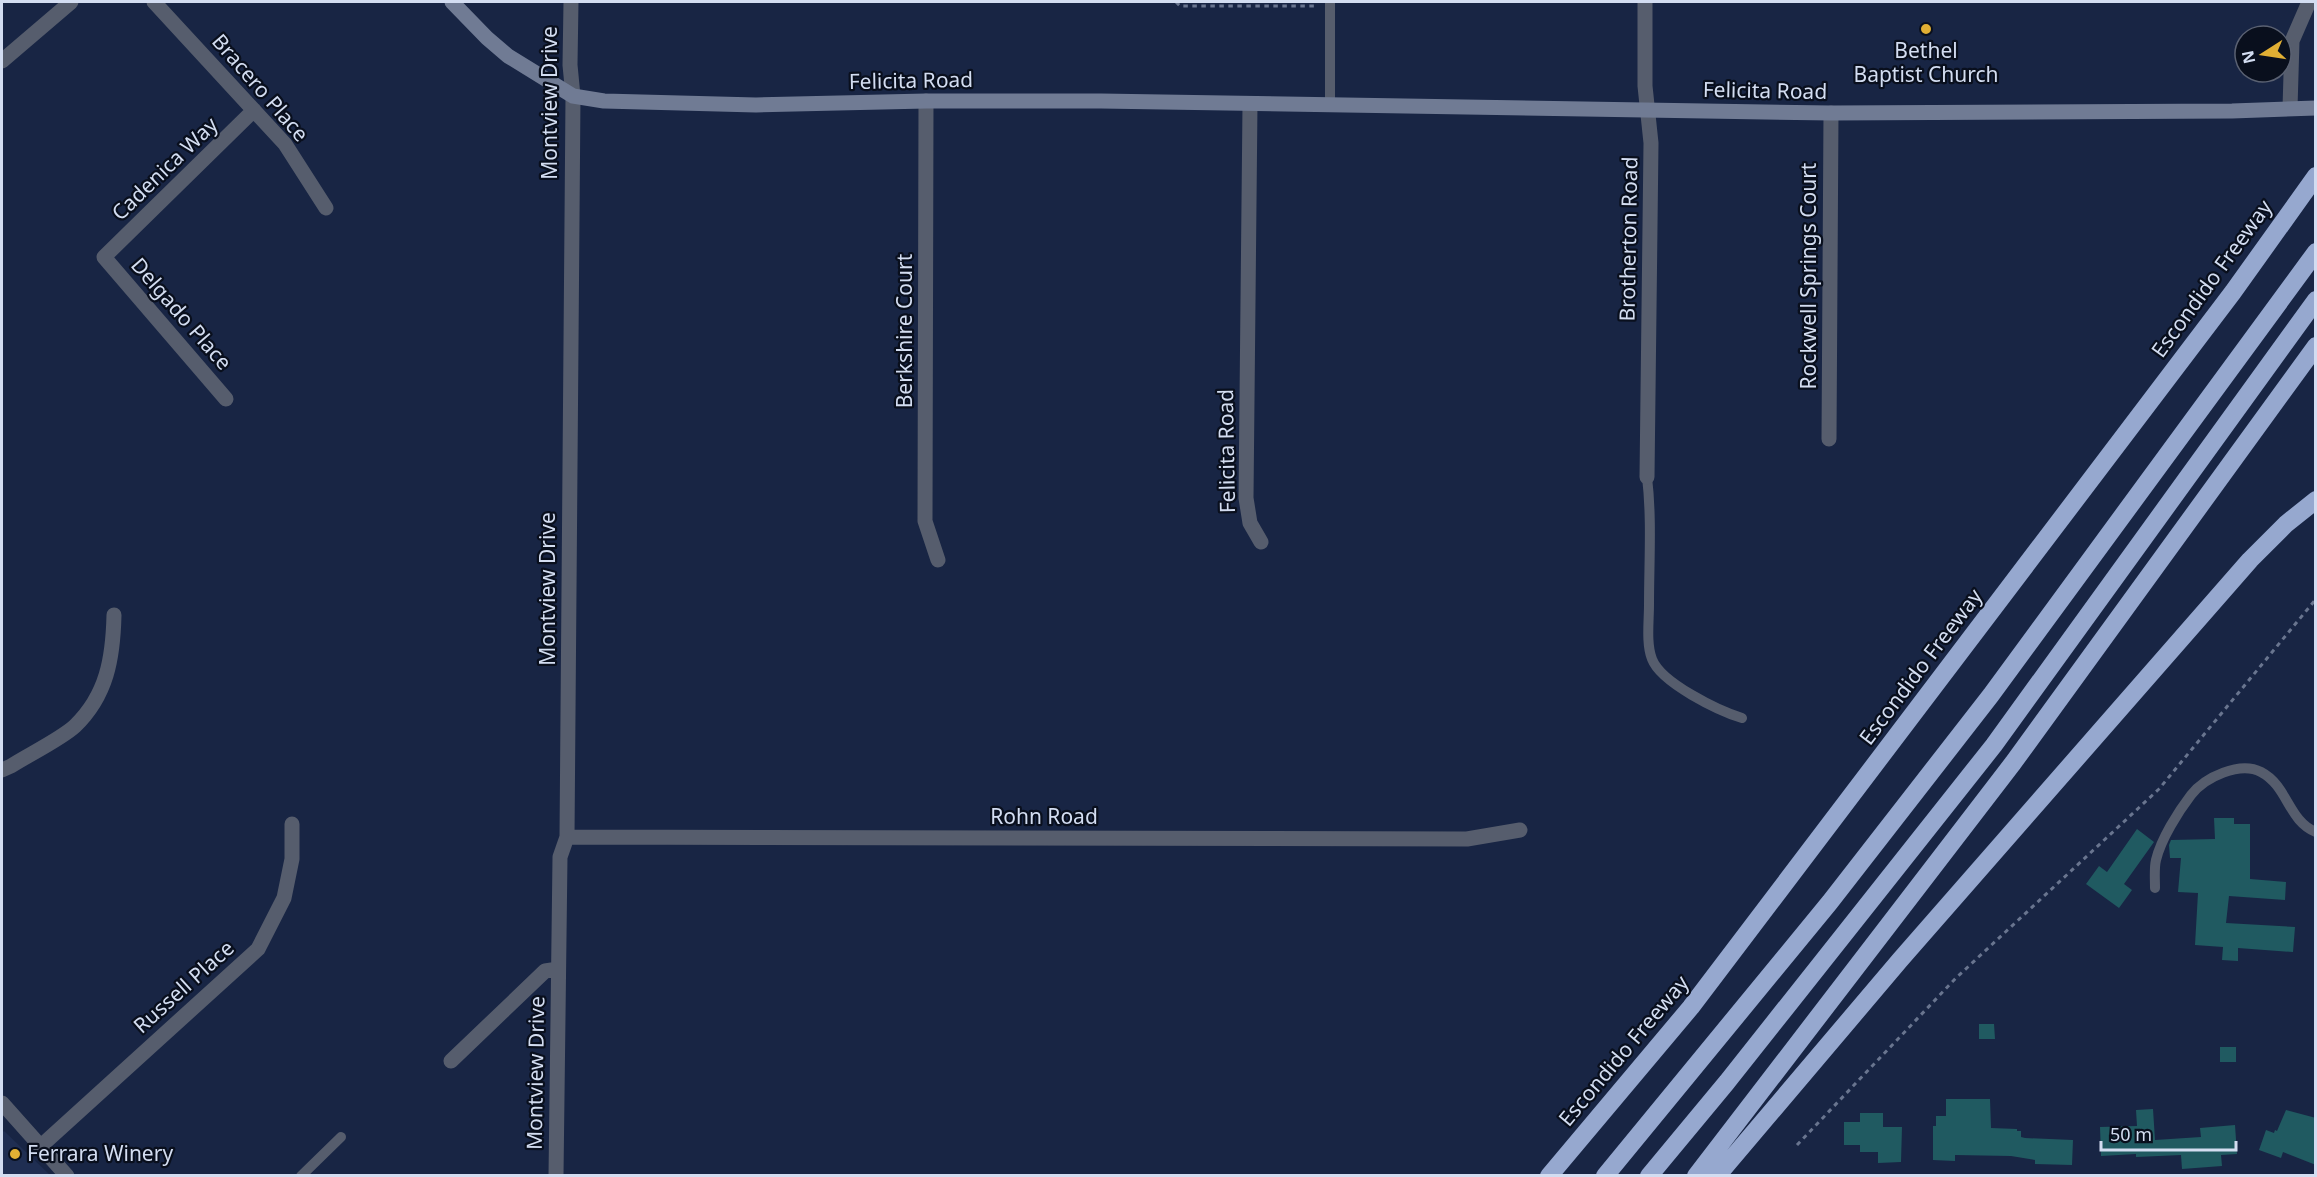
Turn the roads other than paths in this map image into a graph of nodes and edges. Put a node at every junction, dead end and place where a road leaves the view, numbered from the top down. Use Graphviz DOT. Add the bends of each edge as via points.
graph roads {
  1 [pos="71,2"];
  2 [pos="154,2"];
  3 [pos="452,2"];
  4 [pos="571,2"];
  5 [pos="1645,2"];
  6 [pos="2309,2"];
  7 [pos="1330,4"];
  8 [pos="2,61"];
  9 [pos="573,96"];
  10 [pos="926,101"];
  11 [pos="1250,104"];
  12 [pos="1330,106"];
  13 [pos="2290,108"];
  14 [pos="2316,108"];
  15 [pos="254,110"];
  16 [pos="1648,110"];
  17 [pos="1831,113"];
  18 [pos="2316,164"];
  19 [pos="2316,176"];
  20 [pos="326,208"];
  21 [pos="2289,212"];
  22 [pos="2316,252"];
  23 [pos="104,257"];
  24 [pos="2316,300"];
  25 [pos="2316,338"];
  26 [pos="2316,346"];
  27 [pos="2259,378"];
  28 [pos="226,399"];
  29 [pos="1829,439"];
  30 [pos="1647,477"];
  31 [pos="2316,500"];
  32 [pos="1261,542"];
  33 [pos="938,560"];
  34 [pos="114,615"];
  35 [pos="1742,718"];
  36 [pos="2,770"];
  37 [pos="292,824"];
  38 [pos="1520,830"];
  39 [pos="2316,832"];
  40 [pos="567,837"];
  41 [pos="2154,888"];
  42 [pos="558,969"];
  43 [pos="451,1061"];
  44 [pos="2,1103"];
  45 [pos="341,1137"];
  46 [pos="41,1146"];
  47 [pos="67,1176"];
  48 [pos="301,1176"];
  49 [pos="556,1176"];
  50 [pos="1549,1176"];
  51 [pos="1605,1176"];
  52 [pos="1649,1176"];
  53 [pos="1696,1176"];
  54 [pos="1717,1176"];
  1 -- 8 [label="street"];
  2 -- 15 [label="street, Bracero Place"];
  3 -- 9 [label="main road" via="508,56"];
  4 -- 9 [label="street, Montview Drive"];
  5 -- 16 [label="street, Brotherton Road"];
  6 -- 13 [label="street" via="2292,41"];
  7 -- 12 [label="lane"];
  9 -- 10 [label="main road, Felicita Road" via="604,101 745,105"];
  9 -- 40 [label="street, Montview Drive"];
  10 -- 11 [label="main road, Felicita Road"];
  10 -- 33 [label="street, Berkshire Court" via="925,520"];
  11 -- 12 [label="main road, Felicita Road"];
  11 -- 32 [label="street, Felicita Road" via="1246,498 1250,523"];
  12 -- 16 [label="main road, Felicita Road"];
  13 -- 14 [label="main road, Felicita Road"];
  13 -- 17 [label="main road, Felicita Road"];
  15 -- 20 [label="street, Bracero Place" via="285,144"];
  15 -- 23 [label="street, Cadenica Way"];
  16 -- 17 [label="main road, Felicita Road"];
  16 -- 30 [label="street, Brotherton Road" via="1651,143"];
  17 -- 29 [label="street, Rockwell Springs Court"];
  18 -- 21 [label="highway"];
  19 -- 21 [label="highway, Escondido Freeway"];
  21 -- 50 [label="highway, Escondido Freeway" via="1691,1007"];
  22 -- 51 [label="highway" via="1991,695 1830,902"];
  23 -- 28 [label="street, Delgado Place"];
  24 -- 27 [label="highway"];
  25 -- 27 [label="highway"];
  26 -- 53 [label="highway" via="2013,763"];
  27 -- 52 [label="highway" via="1994,745"];
  30 -- 35 [label="lane" via="1652,660 1662,673 1693,695"];
  31 -- 54 [label="highway" via="2250,560"];
  34 -- 36 [label="street" via="113,652 100,694 74,727"];
  37 -- 46 [label="street, Russell Place" via="292,859 284,898 258,949"];
  38 -- 40 [label="street, Rohn Road" via="1467,839"];
  39 -- 41 [label="lane" via="2305,828 2295,817 2283,793 2264,773 2242,768 2225,772 2192,794 2163,840 2155,862"];
  40 -- 42 [label="street, Montview Drive" via="560,857"];
  42 -- 43 [label="street" via="545,971"];
  42 -- 49 [label="street, Montview Drive"];
  44 -- 46 [label="street"];
  45 -- 48 [label="lane"];
  46 -- 47 [label="street"];
}
